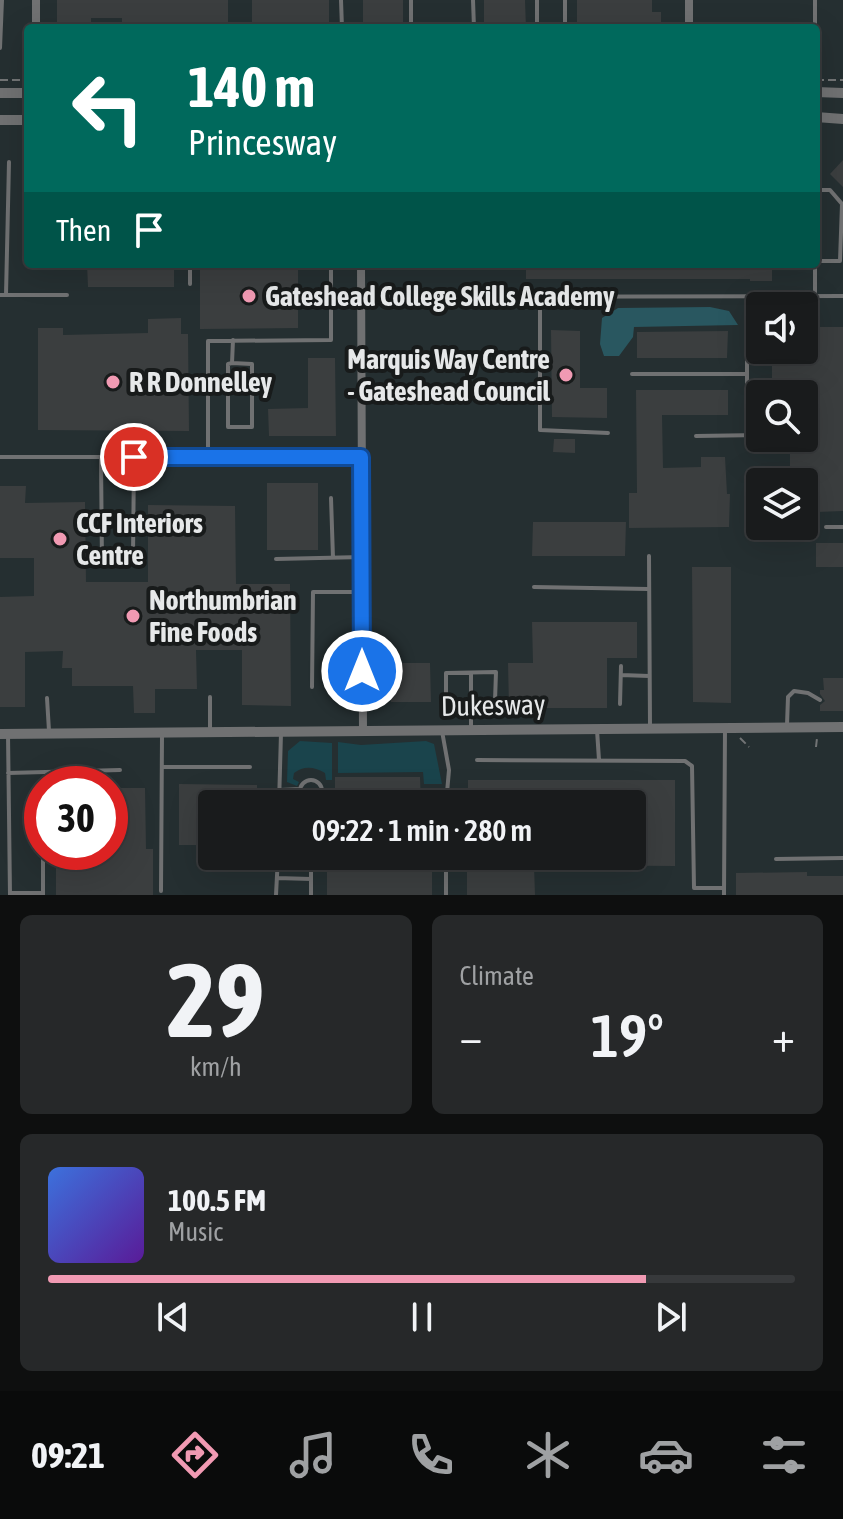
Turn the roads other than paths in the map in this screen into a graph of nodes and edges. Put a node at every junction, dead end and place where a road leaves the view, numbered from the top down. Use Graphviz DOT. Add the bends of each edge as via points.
graph roads {
  1 [pos="2,0"];
  2 [pos="36,0"];
  3 [pos="341,0"];
  4 [pos="411,0"];
  5 [pos="473,0"];
  6 [pos="537,0"];
  7 [pos="565,0"];
  8 [pos="689,0"];
  9 [pos="815,0"];
  10 [pos="36,24"];
  11 [pos="342,24"];
  12 [pos="411,24"];
  13 [pos="474,24"];
  14 [pos="537,24"];
  15 [pos="565,24"];
  16 [pos="689,24"];
  17 [pos="815,24"];
  18 [pos="0,48"];
  19 [pos="820,92"];
  20 [pos="0,93"];
  21 [pos="24,93"];
  22 [pos="843,93"];
  23 [pos="820,117"];
  24 [pos="843,119"];
  25 [pos="0,120"];
  26 [pos="24,120"];
  27 [pos="9,162"];
  28 [pos="820,190"];
  29 [pos="820,263"];
  30 [pos="190,268"];
  31 [pos="331,268"];
  32 [pos="361,268"];
  33 [pos="815,268"];
  34 [pos="190,284"];
  35 [pos="815,292"];
  36 [pos="3,295"];
  37 [pos="67,295"];
  38 [pos="818,296"];
  39 [pos="843,296"];
  40 [pos="361,297"];
  41 [pos="540,297"];
  42 [pos="746,297"];
  43 [pos="233,340"];
  44 [pos="232,363"];
  45 [pos="747,364"];
  46 [pos="632,374"];
  47 [pos="747,374"];
  48 [pos="747,380"];
  49 [pos="608,433"];
  50 [pos="746,435"];
  51 [pos="696,436"];
  52 [pos="0,457"];
  53 [pos="101,457"];
  54 [pos="134,457"];
  55 [pos="208,457"];
  56 [pos="361,457"];
  57 [pos="331,498"];
  58 [pos="826,527"];
  59 [pos="843,527"];
  60 [pos="649,556"];
  61 [pos="133,557"];
  62 [pos="362,557"];
  63 [pos="333,558"];
  64 [pos="276,559"];
  65 [pos="102,565"];
  66 [pos="534,587"];
  67 [pos="649,589"];
  68 [pos="362,592"];
  69 [pos="621,666"];
  70 [pos="471,673"];
  71 [pos="621,675"];
  72 [pos="649,676"];
  73 [pos="312,687"];
  74 [pos="210,697"];
  75 [pos="47,698"];
  76 [pos="820,700"];
  77 [pos="495,701"];
  78 [pos="446,703"];
  79 [pos="620,704"];
  80 [pos="787,727"];
  81 [pos="843,727"];
  82 [pos="597,728"];
  83 [pos="650,728"];
  84 [pos="725,728"];
  85 [pos="442,729"];
  86 [pos="471,729"];
  87 [pos="363,732"];
  88 [pos="162,733"];
  89 [pos="210,733"];
  90 [pos="281,733"];
  91 [pos="4,734"];
  92 [pos="49,734"];
  93 [pos="477,760"];
  94 [pos="599,760"];
  95 [pos="163,767"];
  96 [pos="250,767"];
  97 [pos="8,773"];
  98 [pos="24,773"];
  99 [pos="301,789"];
  100 [pos="280,790"];
  101 [pos="447,790"];
  102 [pos="0,836"];
  103 [pos="9,836"];
  104 [pos="843,858"];
  105 [pos="776,859"];
  106 [pos="43,870"];
  107 [pos="277,870"];
  108 [pos="311,870"];
  109 [pos="446,870"];
  110 [pos="277,878"];
  111 [pos="311,879"];
  112 [pos="724,888"];
  113 [pos="161,891"];
  114 [pos="10,894"];
  115 [pos="43,894"];
  116 [pos="276,895"];
  117 [pos="311,895"];
  118 [pos="446,895"];
  119 [pos="724,895"];
  1 -- 18 [label="lane"];
  2 -- 10 [label="street"];
  3 -- 11 [label="lane"];
  4 -- 12 [label="lane"];
  5 -- 13 [label="lane"];
  6 -- 14 [label="lane"];
  7 -- 15 [label="lane"];
  8 -- 16 [label="street"];
  9 -- 17 [label="lane"];
  19 -- 22 [label="street"];
  20 -- 21 [label="street"];
  23 -- 24 [label="street"];
  25 -- 26 [label="street"];
  27 -- 36 [label="lane"];
  28 -- 29 [label="lane" via="830,190 842,204 840,261"];
  30 -- 34 [label="lane"];
  31 -- 43 [label="lane" via="331,340"];
  32 -- 40 [label="street"];
  33 -- 35 [label="lane"];
  36 -- 37 [label="lane"];
  38 -- 39 [label="lane"];
  40 -- 41 [label="lane"];
  40 -- 56 [label="street"];
  41 -- 42 [label="lane"];
  41 -- 49 [label="lane" via="540,430"];
  43 -- 44 [label="lane"];
  43 -- 55 [label="lane" via="208,341"];
  44 -- 44 [label="lane" via="252,364 252,427 228,427"];
  45 -- 47 [label="lane"];
  46 -- 47 [label="lane"];
  47 -- 48 [label="lane"];
  50 -- 51 [label="lane"];
  52 -- 53 [label="lane"];
  53 -- 54 [label="lane"];
  53 -- 65 [label="lane"];
  54 -- 55 [label="lane"];
  54 -- 61 [label="lane"];
  55 -- 56 [label="lane"];
  56 -- 62 [label="street"];
  57 -- 63 [label="lane"];
  58 -- 59 [label="lane"];
  60 -- 67 [label="lane"];
  62 -- 63 [label="lane"];
  62 -- 68 [label="street"];
  63 -- 64 [label="lane"];
  66 -- 67 [label="lane"];
  67 -- 72 [label="lane"];
  68 -- 73 [label="lane" via="313,592"];
  68 -- 87 [label="street"];
  69 -- 71 [label="lane"];
  70 -- 77 [label="lane" via="496,672"];
  70 -- 78 [label="lane" via="446,673"];
  70 -- 86 [label="lane"];
  71 -- 72 [label="lane"];
  71 -- 79 [label="lane"];
  72 -- 83 [label="lane"];
  74 -- 89 [label="lane"];
  75 -- 92 [label="lane"];
  76 -- 80 [label="lane" via="794,691 788,697"];
  80 -- 81 [label="street, Dukesway"];
  80 -- 84 [label="street, Dukesway"];
  82 -- 83 [label="street, Dukesway"];
  82 -- 86 [label="street, Dukesway"];
  82 -- 94 [label="lane"];
  83 -- 84 [label="street, Dukesway"];
  84 -- 112 [label="lane"];
  85 -- 86 [label="street, Dukesway"];
  85 -- 87 [label="street, Dukesway"];
  85 -- 101 [label="lane"];
  87 -- 90 [label="street, Dukesway"];
  88 -- 89 [label="street, Dukesway"];
  88 -- 92 [label="street, Dukesway"];
  88 -- 95 [label="lane"];
  89 -- 90 [label="street, Dukesway"];
  90 -- 100 [label="lane"];
  91 -- 92 [label="street, Dukesway"];
  91 -- 97 [label="lane"];
  93 -- 94 [label="lane"];
  94 -- 112 [label="lane" via="685,761 692,766 694,888"];
  95 -- 96 [label="lane"];
  95 -- 113 [label="lane"];
  97 -- 98 [label="lane"];
  97 -- 103 [label="lane"];
  99 -- 99 [label="lane" via="313,780 322,793 311,802"];
  99 -- 100 [label="lane"];
  102 -- 103 [label="lane"];
  103 -- 114 [label="lane"];
  104 -- 105 [label="lane"];
  106 -- 115 [label="lane"];
  107 -- 110 [label="lane"];
  108 -- 111 [label="lane"];
  109 -- 118 [label="lane"];
  110 -- 111 [label="lane"];
  110 -- 116 [label="lane"];
  111 -- 117 [label="lane"];
  112 -- 119 [label="lane"];
  114 -- 115 [label="lane"];
}
